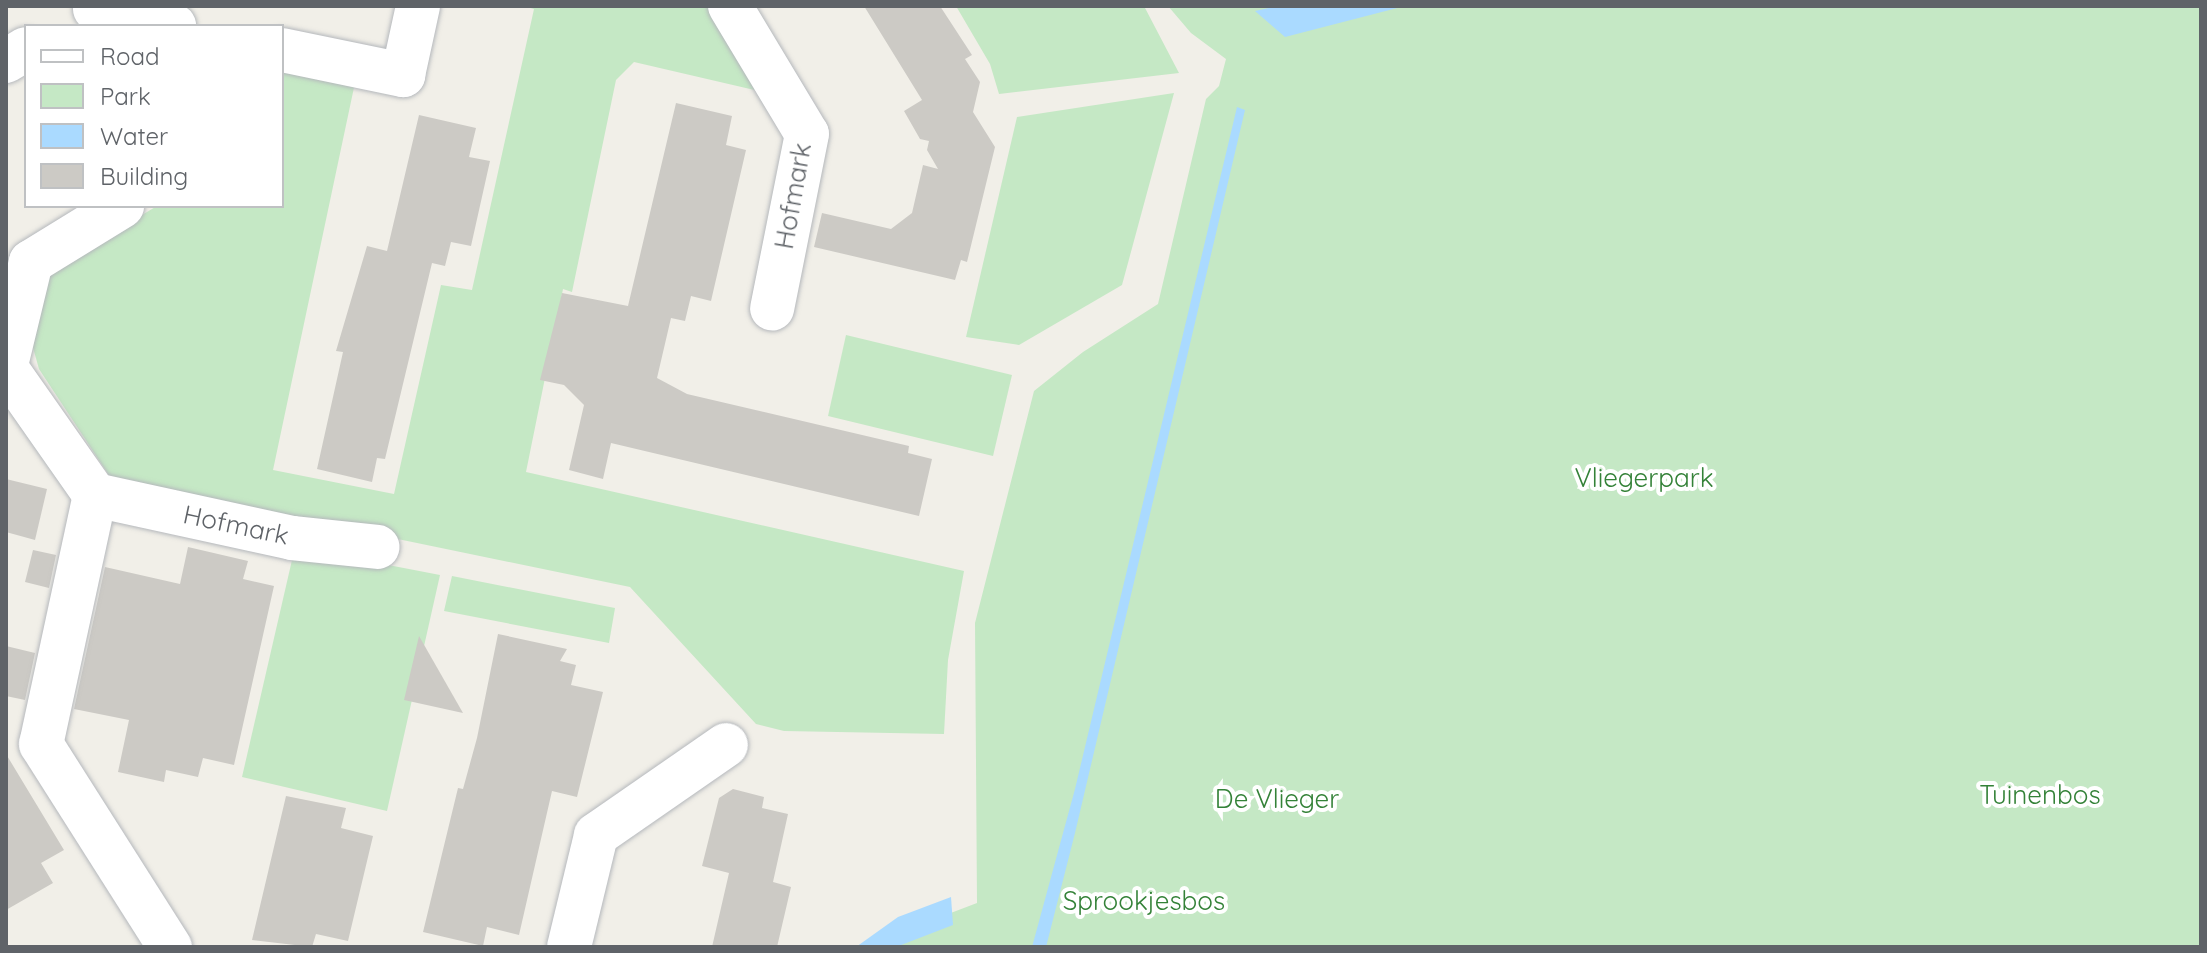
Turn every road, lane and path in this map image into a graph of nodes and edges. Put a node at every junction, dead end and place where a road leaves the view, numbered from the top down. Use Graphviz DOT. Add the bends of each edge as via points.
graph roads {
  1 [pos="418,6"];
  2 [pos="730,6"];
  3 [pos="87,14"];
  4 [pos="160,24"];
  5 [pos="24,50"];
  6 [pos="284,50"];
  7 [pos="6,61"];
  8 [pos="119,208"];
  9 [pos="772,309"];
  10 [pos="6,366"];
  11 [pos="95,495"];
  12 [pos="378,547"];
  13 [pos="24,740"];
  14 [pos="726,745"];
  15 [pos="170,947"];
  16 [pos="569,947"];
  1 -- 6 [label="street" via="403,75"];
  2 -- 9 [label="street, Hofmark" via="807,134"];
  3 -- 4 [label="street"];
  5 -- 7 [label="street"];
  8 -- 10 [label="street" via="31,262"];
  10 -- 11 [label="street"];
  11 -- 12 [label="street, Hofmark" via="292,538"];
  11 -- 13 [label="street"];
  13 -- 15 [label="street"];
  14 -- 16 [label="street" via="596,835"];
}
